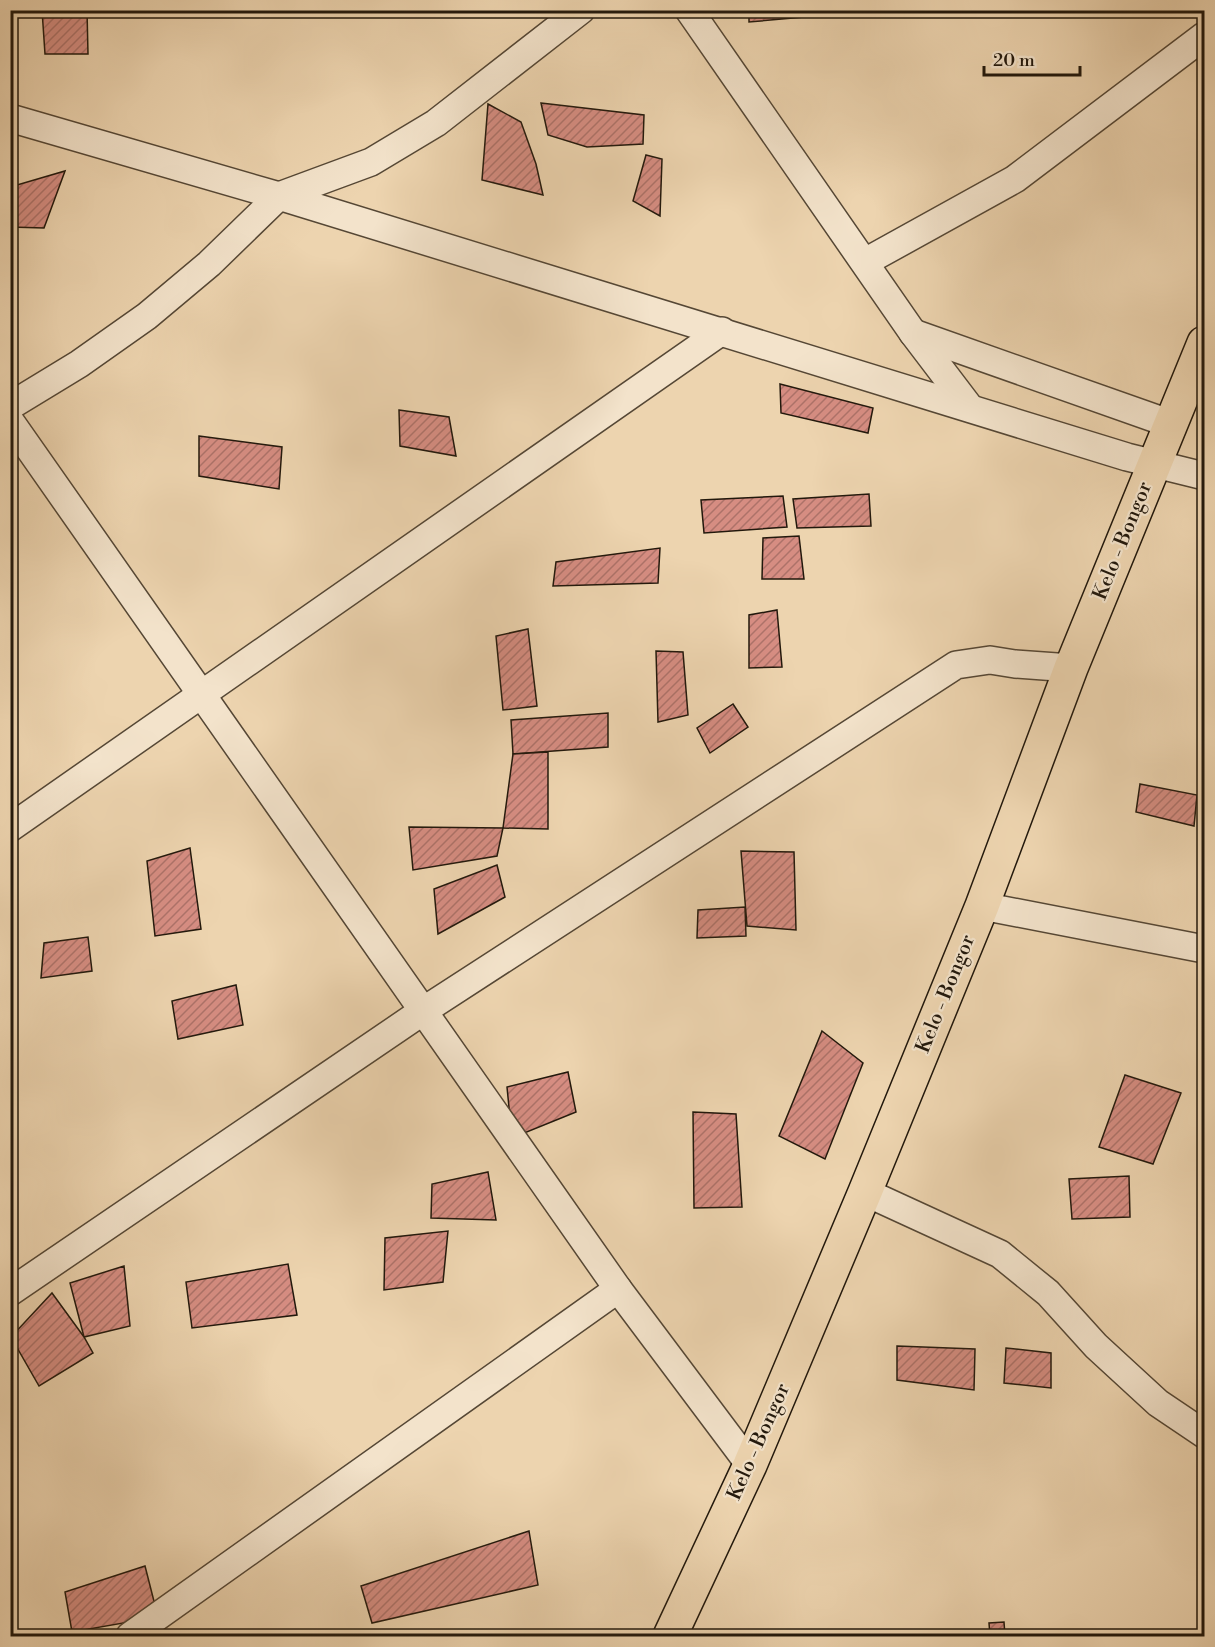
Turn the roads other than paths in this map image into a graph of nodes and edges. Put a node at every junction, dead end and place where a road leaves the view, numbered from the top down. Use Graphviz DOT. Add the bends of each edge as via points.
graph roads {
  1 [pos="581,10"];
  2 [pos="689,10"];
  3 [pos="1204,36"];
  4 [pos="10,118"];
  5 [pos="279,196"];
  6 [pos="865,262"];
  7 [pos="722,331"];
  8 [pos="913,333"];
  9 [pos="1204,343"];
  10 [pos="10,406"];
  11 [pos="970,408"];
  12 [pos="10,421"];
  13 [pos="1171,424"];
  14 [pos="1154,463"];
  15 [pos="1204,476"];
  16 [pos="1071,668"];
  17 [pos="201,694"];
  18 [pos="10,828"];
  19 [pos="982,906"];
  20 [pos="1204,949"];
  21 [pos="423,1011"];
  22 [pos="865,1191"];
  23 [pos="618,1289"];
  24 [pos="10,1292"];
  25 [pos="1204,1434"];
  26 [pos="750,1465"];
  27 [pos="130,1636"];
  28 [pos="670,1636"];
  1 -- 5 [label="street" via="436,123 371,162"];
  2 -- 6 [label="street"];
  3 -- 6 [label="street" via="1014,179"];
  4 -- 5 [label="street"];
  5 -- 7 [label="street"];
  5 -- 10 [label="street" via="209,264 147,316"];
  6 -- 8 [label="street"];
  7 -- 11 [label="street"];
  7 -- 17 [label="street"];
  8 -- 11 [label="street"];
  8 -- 13 [label="street"];
  9 -- 13 [label="highway, Kelo - Bongor"];
  11 -- 14 [label="street"];
  12 -- 17 [label="street"];
  13 -- 14 [label="highway, Kelo - Bongor"];
  14 -- 15 [label="street"];
  14 -- 16 [label="highway, Kelo - Bongor"];
  16 -- 19 [label="highway, Kelo - Bongor"];
  16 -- 21 [label="street" via="990,660 956,665"];
  17 -- 18 [label="street"];
  17 -- 21 [label="street"];
  19 -- 20 [label="street"];
  19 -- 22 [label="highway, Kelo - Bongor"];
  21 -- 23 [label="street"];
  21 -- 24 [label="street"];
  22 -- 25 [label="street" via="1000,1254 1048,1293 1096,1346 1158,1403"];
  22 -- 26 [label="highway, Kelo - Bongor"];
  23 -- 26 [label="street"];
  23 -- 27 [label="street"];
  26 -- 28 [label="highway, Kelo - Bongor"];
}
